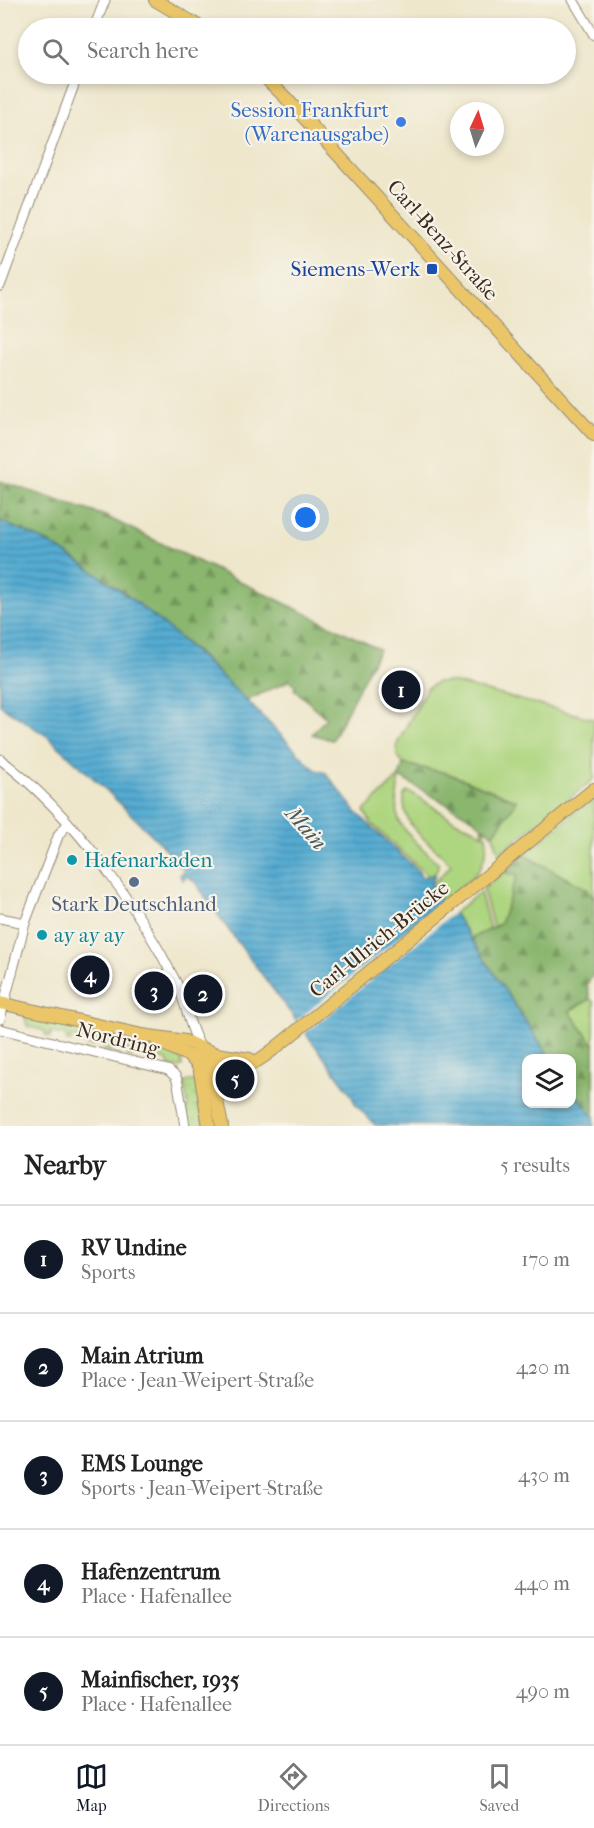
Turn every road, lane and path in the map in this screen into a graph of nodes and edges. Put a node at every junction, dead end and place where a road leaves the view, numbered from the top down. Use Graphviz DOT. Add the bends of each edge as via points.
graph roads {
  1 [pos="105,0"];
  2 [pos="155,0"];
  3 [pos="573,0"];
  4 [pos="98,18"];
  5 [pos="185,18"];
  6 [pos="594,35"];
  7 [pos="74,84"];
  8 [pos="271,84"];
  9 [pos="0,286"];
  10 [pos="594,435"];
  11 [pos="0,759"];
  12 [pos="594,789"];
  13 [pos="68,824"];
  14 [pos="0,918"];
  15 [pos="25,923"];
  16 [pos="2,1004"];
  17 [pos="0,1019"];
  18 [pos="189,1025"];
  19 [pos="0,1029"];
  20 [pos="142,1035"];
  21 [pos="176,1039"];
  22 [pos="201,1048"];
  23 [pos="189,1056"];
  24 [pos="212,1057"];
  25 [pos="260,1059"];
  26 [pos="239,1066"];
  27 [pos="200,1071"];
  28 [pos="215,1089"];
  29 [pos="185,1126"];
  30 [pos="209,1126"];
  31 [pos="222,1126"];
  1 -- 4 [label="street"];
  2 -- 5 [label="main road"];
  3 -- 6 [label="street"];
  7 -- 9 [label="street"];
  8 -- 10 [label="main road, Carl-Benz-Straße"];
  11 -- 13 [label="street" via="32,785"];
  12 -- 25 [label="main road, Carl-Ulrich-Brücke"];
  13 -- 15 [label="street" via="59,834"];
  13 -- 18 [label="street" via="115,883 159,951 182,995"];
  14 -- 15 [label="street"];
  15 -- 16 [label="street"];
  16 -- 17 [label="street"];
  16 -- 20 [label="main road"];
  18 -- 21 [label="street"];
  18 -- 22 [label="street"];
  19 -- 29 [label="street, Nordring" via="168,1070 176,1077"];
  20 -- 21 [label="main road"];
  20 -- 23 [label="main road"];
  21 -- 22 [label="main road"];
  22 -- 24 [label="main road"];
  23 -- 24 [label="main road"];
  23 -- 27 [label="main road"];
  24 -- 25 [label="main road"];
  24 -- 26 [label="main road"];
  24 -- 27 [label="main road"];
  24 -- 28 [label="main road"];
  25 -- 26 [label="main road, Carl-Ulrich-Brücke"];
  26 -- 28 [label="main road" via="223,1075"];
  27 -- 30 [label="main road"];
  28 -- 31 [label="main road"];
}
